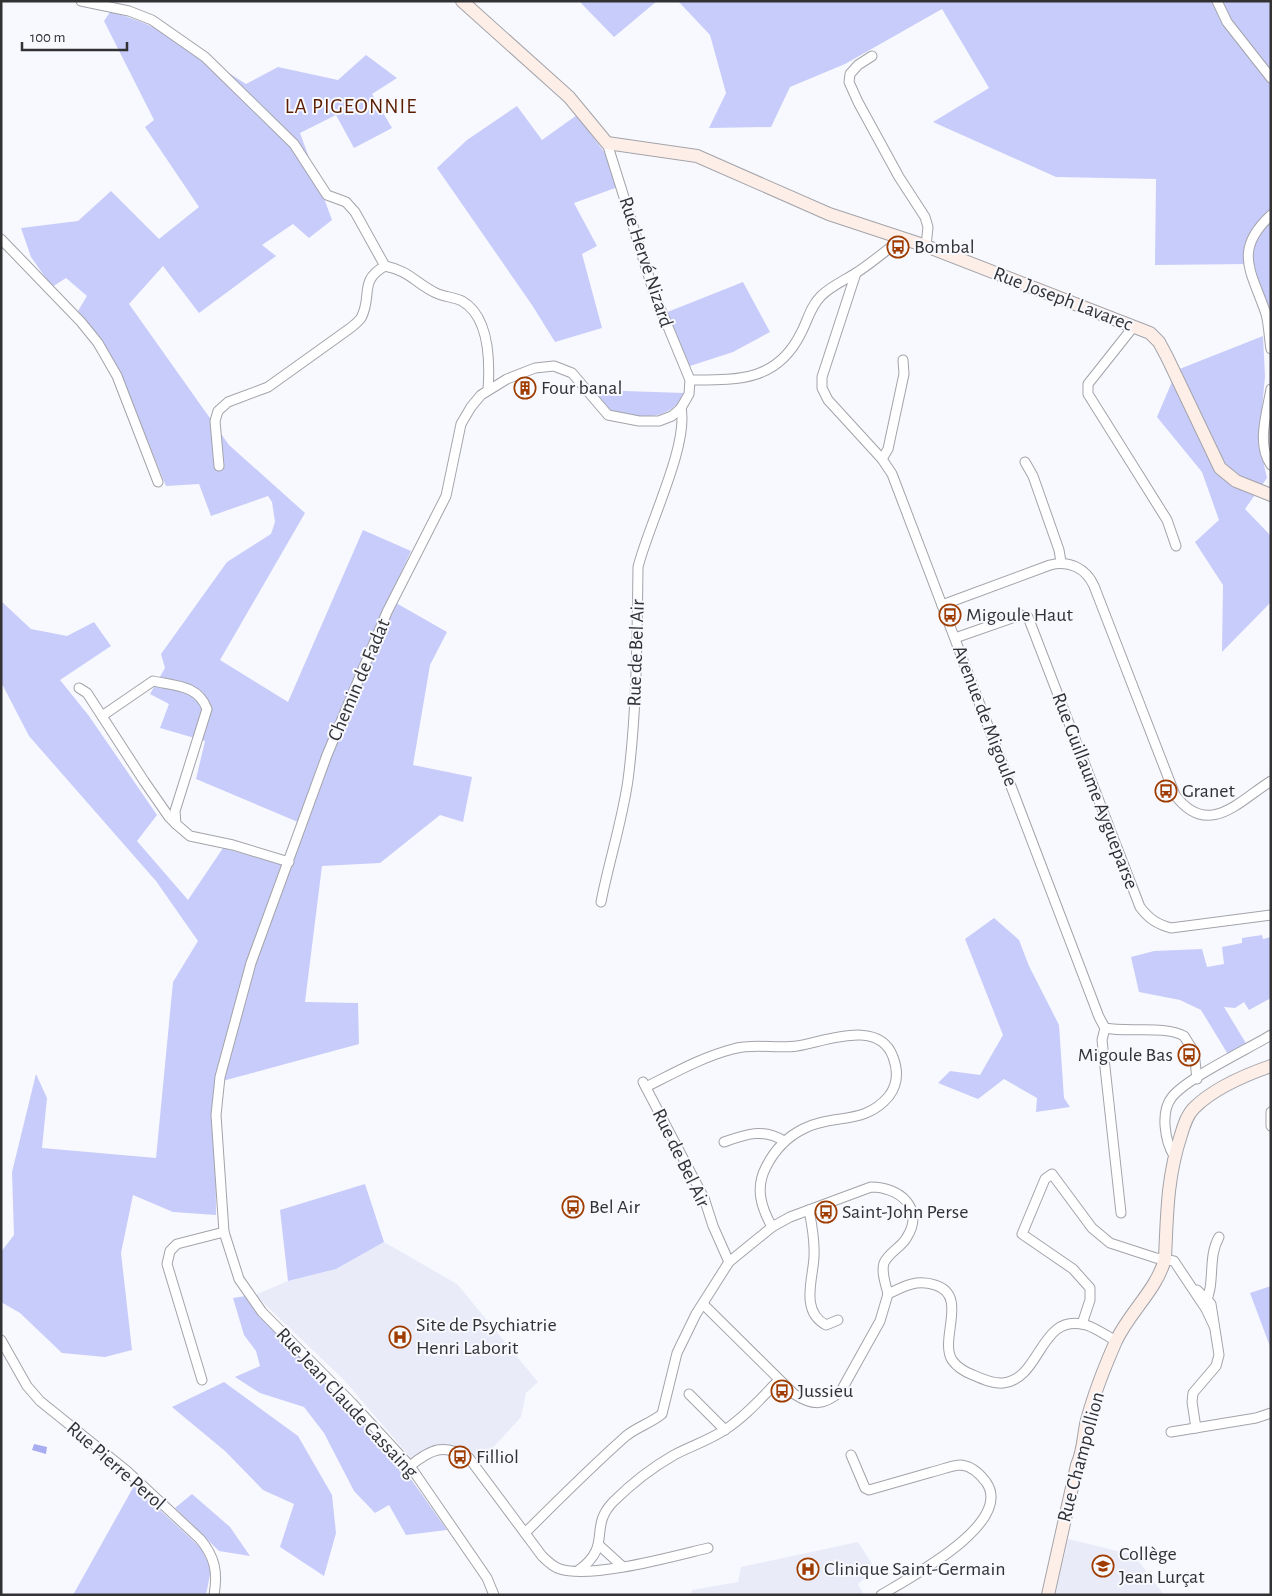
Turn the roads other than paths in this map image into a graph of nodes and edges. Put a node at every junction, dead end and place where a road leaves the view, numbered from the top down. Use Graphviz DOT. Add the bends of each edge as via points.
graph roads {
  1 [pos="81,1"];
  2 [pos="462,1"];
  3 [pos="1217,1"];
  4 [pos="872,56"];
  5 [pos="1271,78"];
  6 [pos="607,143"];
  7 [pos="1271,215"];
  8 [pos="900,237"];
  9 [pos="1,239"];
  10 [pos="926,246"];
  11 [pos="385,266"];
  12 [pos="856,273"];
  13 [pos="829,290"];
  14 [pos="848,294"];
  15 [pos="1134,326"];
  16 [pos="1271,349"];
  17 [pos="903,360"];
  18 [pos="690,380"];
  19 [pos="1271,389"];
  20 [pos="488,390"];
  21 [pos="681,408"];
  22 [pos="882,460"];
  23 [pos="1025,462"];
  24 [pos="219,466"];
  25 [pos="1271,466"];
  26 [pos="158,482"];
  27 [pos="1271,495"];
  28 [pos="1176,546"];
  29 [pos="1061,562"];
  30 [pos="942,605"];
  31 [pos="955,638"];
  32 [pos="79,688"];
  33 [pos="102,716"];
  34 [pos="1271,781"];
  35 [pos="176,824"];
  36 [pos="289,862"];
  37 [pos="600,902"];
  38 [pos="1271,914"];
  39 [pos="1105,1028"];
  40 [pos="1271,1035"];
  41 [pos="1271,1066"];
  42 [pos="1197,1079"];
  43 [pos="1271,1112"];
  44 [pos="1271,1126"];
  45 [pos="784,1141"];
  46 [pos="724,1142"];
  47 [pos="1174,1156"];
  48 [pos="809,1210"];
  49 [pos="1122,1213"];
  50 [pos="772,1227"];
  51 [pos="224,1232"];
  52 [pos="1219,1237"];
  53 [pos="1165,1259"];
  54 [pos="729,1262"];
  55 [pos="888,1294"];
  56 [pos="1206,1302"];
  57 [pos="703,1304"];
  58 [pos="838,1320"];
  59 [pos="1082,1324"];
  60 [pos="1,1340"];
  61 [pos="1116,1341"];
  62 [pos="202,1380"];
  63 [pos="779,1380"];
  64 [pos="689,1394"];
  65 [pos="1271,1414"];
  66 [pos="1196,1428"];
  67 [pos="724,1430"];
  68 [pos="1171,1432"];
  69 [pos="851,1455"];
  70 [pos="410,1466"];
  71 [pos="525,1533"];
  72 [pos="600,1546"];
  73 [pos="708,1548"];
  74 [pos="622,1566"];
  75 [pos="579,1570"];
  76 [pos="214,1595"];
  77 [pos="494,1595"];
  78 [pos="881,1595"];
  79 [pos="1048,1595"];
  1 -- 11 [label="street" via="129,11 152,20 205,57 294,144 327,195 346,202 356,212"];
  2 -- 6 [label="street" via="569,97"];
  3 -- 5 [label="street" via="1227,22"];
  4 -- 10 [label="street" via="850,74 849,82 899,177 925,217 928,227"];
  6 -- 8 [label="street, Rue Joseph Lavarec" via="697,156 807,205"];
  6 -- 18 [label="street, Rue Hervé Nizard" via="654,293"];
  7 -- 16 [label="street" via="1252,235 1248,265 1267,317"];
  8 -- 10 [label="street, Rue Joseph Lavarec"];
  8 -- 12 [label="street"];
  9 -- 26 [label="street" via="98,343 117,376"];
  10 -- 15 [label="street, Rue Joseph Lavarec"];
  11 -- 20 [label="street" via="401,269 436,293 461,301 474,311 487,346"];
  11 -- 24 [label="street" via="368,281 361,318 349,329 268,387 228,402 218,411 215,422"];
  12 -- 13 [label="street"];
  12 -- 14 [label="street, Avenue de Migoule"];
  13 -- 14 [label="street"];
  13 -- 18 [label="street" via="811,308 802,333 786,357 769,369 730,381"];
  14 -- 22 [label="street, Avenue de Migoule" via="822,377 822,388 828,400"];
  15 -- 27 [label="street, Rue Joseph Lavarec" via="1150,333 1159,342 1220,468 1236,481"];
  15 -- 28 [label="street" via="1088,384 1088,394 1167,520"];
  17 -- 22 [label="street" via="902,384 888,449"];
  18 -- 21 [label="street" via="689,394"];
  19 -- 25 [label="street" via="1263,442"];
  20 -- 21 [label="street, Chemin de Fadat" via="535,368 554,366 572,372 608,414 639,422 659,421"];
  20 -- 36 [label="street, Chemin de Fadat" via="471,407 461,424 446,496 387,612 327,755"];
  21 -- 37 [label="street, Rue de Bel Air" via="684,419 681,442 638,568 628,779 620,828"];
  22 -- 30 [label="street, Avenue de Migoule" via="892,474"];
  23 -- 29 [label="street" via="1033,476"];
  29 -- 30 [label="street"];
  29 -- 34 [label="street" via="1090,576 1175,796 1185,808 1198,814 1215,815 1230,810"];
  30 -- 31 [label="street, Avenue de Migoule"];
  31 -- 38 [label="street, Rue Guillaume Aygueparse" via="1021,615 1028,617 1140,907 1148,917 1172,928"];
  31 -- 39 [label="street, Avenue de Migoule"];
  32 -- 33 [label="street"];
  33 -- 35 [label="street"];
  33 -- 35 [label="street" via="153,681 195,691 203,698 207,709 175,811"];
  35 -- 36 [label="street" via="190,836"];
  36 -- 51 [label="street, Chemin de Fadat" via="251,963 220,1077 216,1115"];
  39 -- 42 [label="street" via="1172,1032 1184,1036 1194,1052"];
  39 -- 49 [label="street" via="1102,1040"];
  40 -- 42 [label="street"];
  41 -- 47 [label="street, Rue Champollion" via="1221,1089 1194,1108 1185,1123"];
  42 -- 47 [label="street" via="1174,1096 1166,1111 1169,1147"];
  43 -- 44 [label="street"];
  45 -- 46 [label="street" via="754,1132"];
  45 -- 50 [label="street" via="771,1158 759,1187 761,1204"];
  45 -- 54 [label="street, Rue de Bel Air" via="821,1122 860,1116 880,1106 892,1091 897,1076 891,1051 868,1036 848,1035 796,1046 734,1048 644,1085 704,1198 712,1226"];
  47 -- 53 [label="street, Rue Champollion" via="1168,1186"];
  48 -- 50 [label="street"];
  48 -- 55 [label="street" via="871,1188 885,1187 905,1199 912,1211 912,1224 907,1238 884,1264"];
  48 -- 58 [label="street" via="814,1257 808,1288 811,1305 819,1321 826,1324"];
  50 -- 54 [label="street"];
  51 -- 62 [label="street" via="177,1244 170,1251 168,1264"];
  51 -- 70 [label="street, Rue Jean Claude Cassaing" via="240,1279 262,1312 352,1402"];
  52 -- 56 [label="street" via="1214,1247 1211,1290"];
  53 -- 56 [label="street" via="1174,1261"];
  53 -- 59 [label="street" via="1110,1243 1092,1228 1056,1178 1048,1175 1022,1234 1073,1269 1090,1288 1090,1300"];
  53 -- 61 [label="street, Rue Champollion" via="1153,1288"];
  54 -- 57 [label="street"];
  55 -- 59 [label="street" via="924,1281 942,1287 950,1297 953,1311 948,1345 952,1359 964,1371 1002,1384 1020,1378 1052,1332 1062,1325"];
  55 -- 63 [label="street" via="880,1321 841,1391 831,1399 807,1402"];
  56 -- 66 [label="street" via="1213,1311 1219,1360 1193,1393"];
  57 -- 63 [label="street"];
  57 -- 71 [label="street" via="677,1353 662,1414 638,1426"];
  59 -- 61 [label="street"];
  60 -- 76 [label="street, Rue Pierre Perol" via="27,1386 40,1401 127,1471 200,1539 216,1566"];
  61 -- 79 [label="street, Rue Champollion" via="1087,1419 1082,1455"];
  63 -- 67 [label="street" via="739,1420"];
  64 -- 67 [label="street"];
  65 -- 66 [label="street"];
  66 -- 68 [label="street"];
  67 -- 72 [label="street" via="660,1464 614,1502 603,1514"];
  69 -- 78 [label="street" via="865,1488 869,1490 962,1465 978,1471 987,1484 991,1499 987,1513 969,1536"];
  70 -- 71 [label="street" via="438,1449 458,1451 473,1463"];
  70 -- 77 [label="street, Rue Jean Claude Cassaing" via="487,1578"];
  71 -- 75 [label="street" via="550,1564 560,1569"];
  72 -- 74 [label="street"];
  72 -- 75 [label="street" via="591,1562"];
  73 -- 74 [label="street"];
  74 -- 75 [label="street"];
}
